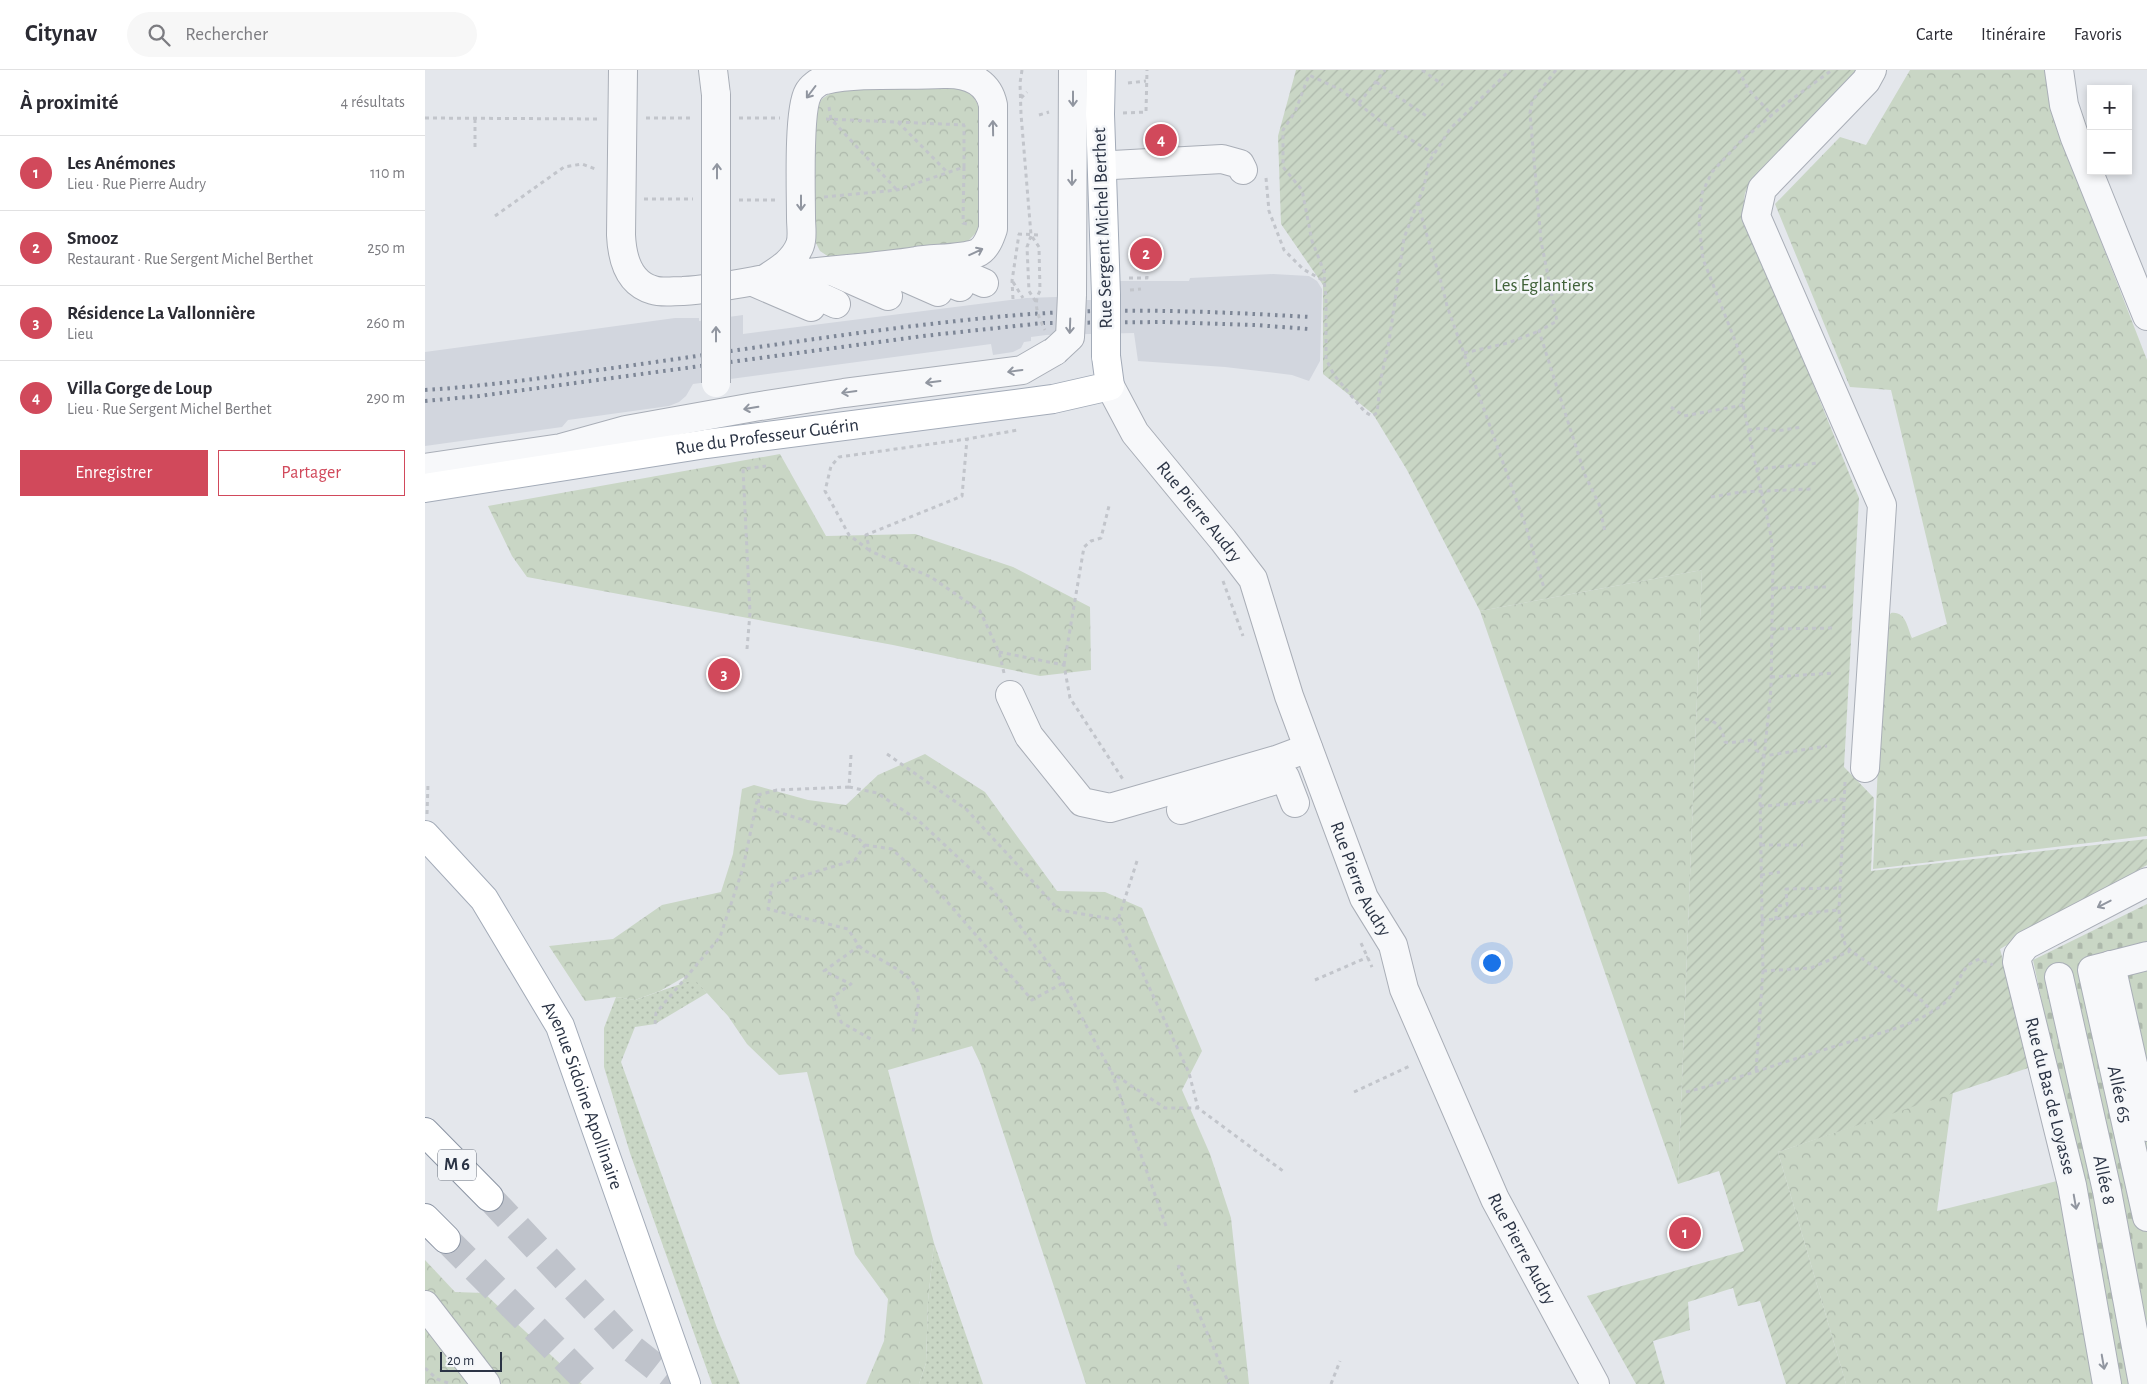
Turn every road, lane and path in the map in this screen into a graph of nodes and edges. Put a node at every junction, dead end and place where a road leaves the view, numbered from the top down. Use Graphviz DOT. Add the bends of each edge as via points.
graph roads {
  1 [pos="623,70"];
  2 [pos="1022,70"];
  3 [pos="1073,70"];
  4 [pos="1101,70"];
  5 [pos="1146,70"];
  6 [pos="1385,70"];
  7 [pos="1422,70"];
  8 [pos="1510,70"];
  9 [pos="1556,70"];
  10 [pos="1738,70"];
  11 [pos="1872,70"];
  12 [pos="2059,70"];
  13 [pos="1830,71"];
  14 [pos="716,78"];
  15 [pos="1146,82"];
  16 [pos="1376,82"];
  17 [pos="1128,83"];
  18 [pos="1443,85"];
  19 [pos="1027,92"];
  20 [pos="1021,98"];
  21 [pos="1359,103"];
  22 [pos="829,105"];
  23 [pos="1129,112"];
  24 [pos="1772,115"];
  25 [pos="1428,117"];
  26 [pos="425,118"];
  27 [pos="601,118"];
  28 [pos="475,119"];
  29 [pos="822,119"];
  30 [pos="831,119"];
  31 [pos="898,122"];
  32 [pos="965,125"];
  33 [pos="974,128"];
  34 [pos="475,147"];
  35 [pos="1433,153"];
  36 [pos="1113,165"];
  37 [pos="964,167"];
  38 [pos="1242,167"];
  39 [pos="601,171"];
  40 [pos="949,173"];
  41 [pos="897,190"];
  42 [pos="821,198"];
  43 [pos="1418,201"];
  44 [pos="495,216"];
  45 [pos="981,226"];
  46 [pos="1031,235"];
  47 [pos="1040,235"];
  48 [pos="928,259"];
  49 [pos="1147,262"];
  50 [pos="891,265"];
  51 [pos="840,270"];
  52 [pos="766,280"];
  53 [pos="1012,281"];
  54 [pos="1325,281"];
  55 [pos="1119,288"];
  56 [pos="1141,289"];
  57 [pos="1040,292"];
  58 [pos="1023,298"];
  59 [pos="1013,300"];
  60 [pos="1036,302"];
  61 [pos="2147,316"];
  62 [pos="1539,331"];
  63 [pos="1464,353"];
  64 [pos="969,377"];
  65 [pos="1110,386"];
  66 [pos="1016,403"];
  67 [pos="1743,406"];
  68 [pos="1671,407"];
  69 [pos="713,414"];
  70 [pos="1802,427"];
  71 [pos="1023,429"];
  72 [pos="1748,430"];
  73 [pos="967,439"];
  74 [pos="706,444"];
  75 [pos="1819,463"];
  76 [pos="766,466"];
  77 [pos="425,468"];
  78 [pos="1756,469"];
  79 [pos="425,488"];
  80 [pos="1811,489"];
  81 [pos="1761,491"];
  82 [pos="1711,497"];
  83 [pos="1109,506"];
  84 [pos="1605,532"];
  85 [pos="870,550"];
  86 [pos="1827,587"];
  87 [pos="1543,588"];
  88 [pos="1774,588"];
  89 [pos="1832,628"];
  90 [pos="1772,629"];
  91 [pos="747,649"];
  92 [pos="999,652"];
  93 [pos="1064,665"];
  94 [pos="1835,673"];
  95 [pos="1771,677"];
  96 [pos="1010,695"];
  97 [pos="1705,719"];
  98 [pos="1827,746"];
  99 [pos="1308,748"];
  100 [pos="887,754"];
  101 [pos="851,755"];
  102 [pos="1764,756"];
  103 [pos="1855,771"];
  104 [pos="849,787"];
  105 [pos="759,796"];
  106 [pos="1153,797"];
  107 [pos="1845,799"];
  108 [pos="1295,803"];
  109 [pos="1760,806"];
  110 [pos="1181,810"];
  111 [pos="425,835"];
  112 [pos="865,845"];
  113 [pos="1761,845"];
  114 [pos="1803,845"];
  115 [pos="1137,861"];
  116 [pos="1780,872"];
  117 [pos="1761,875"];
  118 [pos="2147,882"];
  119 [pos="1841,888"];
  120 [pos="1839,910"];
  121 [pos="1118,920"];
  122 [pos="1761,920"];
  123 [pos="1775,920"];
  124 [pos="859,946"];
  125 [pos="1851,951"];
  126 [pos="1368,957"];
  127 [pos="1980,959"];
  128 [pos="2128,962"];
  129 [pos="1763,971"];
  130 [pos="2059,977"];
  131 [pos="1315,980"];
  132 [pos="1063,983"];
  133 [pos="1932,1012"];
  134 [pos="655,1024"];
  135 [pos="913,1032"];
  136 [pos="874,1042"];
  137 [pos="1415,1064"];
  138 [pos="1756,1070"];
  139 [pos="1112,1073"];
  140 [pos="2147,1077"];
  141 [pos="1354,1092"];
  142 [pos="1686,1092"];
  143 [pos="1198,1108"];
  144 [pos="2147,1127"];
  145 [pos="425,1132"];
  146 [pos="1283,1171"];
  147 [pos="2129,1188"];
  148 [pos="489,1197"];
  149 [pos="2147,1217"];
  150 [pos="425,1218"];
  151 [pos="1166,1226"];
  152 [pos="446,1239"];
  153 [pos="1178,1266"];
  154 [pos="425,1305"];
  155 [pos="2147,1319"];
  156 [pos="1340,1361"];
  157 [pos="425,1368"];
  158 [pos="451,1384"];
  159 [pos="486,1384"];
  160 [pos="686,1384"];
  161 [pos="1229,1384"];
  162 [pos="1331,1384"];
  163 [pos="1595,1384"];
  164 [pos="2107,1384"];
  165 [pos="2143,1384"];
  1 -- 52 [label="street" via="622,245 635,280 654,290 710,290"];
  2 -- 20 [label="path"];
  3 -- 64 [label="street, one-way, bridge" via="1070,336 1055,351 1022,370"];
  4 -- 55 [label="main road, Rue Sergent Michel Berthet" via="1100,114"];
  5 -- 15 [label="path"];
  6 -- 16 [label="path"];
  7 -- 18 [label="path"];
  8 -- 35 [label="path" via="1450,129"];
  9 -- 62 [label="path" via="1532,102 1529,113 1541,242 1557,320"];
  10 -- 24 [label="path" via="1749,90"];
  11 -- 103 [label="street" via="1866,81 1762,189 1756,216 1882,505"];
  12 -- 61 [label="street" via="2064,105 2075,138"];
  13 -- 24 [label="path"];
  69 -- 14 [label="street, one-way, bridge" via="716,383"];
  15 -- 17 [label="path"];
  15 -- 23 [label="path" via="1146,112"];
  16 -- 21 [label="path"];
  16 -- 25 [label="path"];
  19 -- 20 [label="path"];
  20 -- 46 [label="path"];
  21 -- 35 [label="path" via="1383,123"];
  21 -- 54 [label="path" via="1341,90 1309,75 1295,112 1283,130 1283,167 1302,190 1312,241"];
  22 -- 30 [label="path"];
  24 -- 67 [label="path" via="1711,172 1702,193 1699,223 1703,259 1745,366"];
  26 -- 28 [label="path"];
  27 -- 28 [label="path"];
  28 -- 34 [label="path"];
  29 -- 30 [label="path"];
  30 -- 31 [label="path"];
  30 -- 41 [label="path"];
  31 -- 32 [label="path"];
  31 -- 40 [label="path"];
  32 -- 33 [label="path"];
  32 -- 37 [label="path"];
  35 -- 43 [label="path"];
  36 -- 38 [label="street" via="1222,160"];
  37 -- 40 [label="path"];
  37 -- 45 [label="path" via="963,223"];
  38 -- 54 [label="path" via="1266,171 1269,211 1284,250 1303,269"];
  39 -- 44 [label="path" via="582,164 564,167"];
  40 -- 41 [label="path"];
  41 -- 42 [label="path"];
  43 -- 54 [label="path" via="1404,238 1377,413 1372,416 1334,375 1326,359"];
  43 -- 63 [label="path" via="1447,306"];
  46 -- 47 [label="path"];
  46 -- 53 [label="path" via="1017,234"];
  46 -- 57 [label="path" via="1039,247"];
  46 -- 60 [label="path" via="1027,247 1029,291"];
  48 -- 50 [label="street"];
  48 -- 50 [label="street" via="961,287"];
  48 -- 52 [label="street, one-way" via="976,254 985,247 993,229 991,95 979,82 951,74 826,80 808,93 803,111 800,244 787,264"];
  49 -- 55 [label="path" via="1147,278"];
  50 -- 51 [label="street"];
  51 -- 52 [label="street"];
  51 -- 52 [label="street" via="886,296"];
  52 -- 52 [label="street" via="811,307"];
  53 -- 58 [label="path"];
  53 -- 59 [label="path"];
  55 -- 56 [label="path"];
  55 -- 65 [label="main road, Rue Sergent Michel Berthet, bridge" via="1107,356"];
  62 -- 63 [label="path"];
  62 -- 84 [label="path" via="1585,475 1599,504"];
  63 -- 87 [label="path" via="1526,527"];
  64 -- 66 [label="street"];
  64 -- 69 [label="street, one-way"];
  65 -- 66 [label="main road, Rue du Professeur Guérin" via="1053,399"];
  65 -- 99 [label="street, Rue Pierre Audry" via="1129,424 1253,579"];
  66 -- 74 [label="main road, Rue du Professeur Guérin"];
  67 -- 68 [label="path" via="1684,416"];
  67 -- 72 [label="path"];
  69 -- 74 [label="street"];
  69 -- 77 [label="street" via="626,430 561,448"];
  70 -- 72 [label="path" via="1777,431"];
  71 -- 73 [label="path"];
  72 -- 78 [label="path"];
  73 -- 85 [label="path" via="962,496 866,535"];
  73 -- 85 [label="path" via="839,456 831,466 825,491 849,535"];
  74 -- 79 [label="main road, Rue du Professeur Guérin"];
  75 -- 78 [label="path"];
  76 -- 91 [label="path" via="743,469 750,613"];
  78 -- 81 [label="path"];
  80 -- 81 [label="path"];
  81 -- 82 [label="path"];
  81 -- 88 [label="path" via="1771,536"];
  83 -- 93 [label="path" via="1101,538 1084,547"];
  85 -- 92 [label="path" via="931,578 979,611"];
  86 -- 88 [label="path"];
  88 -- 90 [label="path"];
  89 -- 90 [label="path"];
  90 -- 95 [label="path"];
  92 -- 93 [label="path"];
  92 -- 96 [label="path"];
  93 -- 106 [label="path" via="1070,698 1091,732 1125,781"];
  94 -- 95 [label="path"];
  95 -- 102 [label="path"];
  96 -- 106 [label="street" via="1029,736 1082,802 1110,808"];
  97 -- 102 [label="path" via="1719,725 1725,742 1752,740 1756,750"];
  98 -- 102 [label="path"];
  99 -- 106 [label="street"];
  99 -- 163 [label="street, Rue Pierre Audry" via="1364,898 1393,945 1404,989 1495,1199"];
  100 -- 121 [label="path" via="966,809 1059,910"];
  101 -- 104 [label="path"];
  102 -- 109 [label="path"];
  103 -- 107 [label="path"];
  104 -- 105 [label="path" via="777,790"];
  104 -- 132 [label="path" via="877,793 918,820 991,889"];
  105 -- 112 [label="path" via="759,806 857,837"];
  105 -- 134 [label="path" via="743,868 720,937 656,1013"];
  107 -- 109 [label="path"];
  107 -- 119 [label="path"];
  108 -- 110 [label="street" via="1285,777"];
  109 -- 113 [label="path"];
  111 -- 160 [label="main road, Avenue Sidoine Apollinaire" via="484,900 560,1026"];
  112 -- 124 [label="path" via="855,860 772,885 769,909 848,929"];
  112 -- 132 [label="path" via="892,849 945,898 1032,1000"];
  113 -- 114 [label="path"];
  113 -- 117 [label="path"];
  115 -- 121 [label="path"];
  116 -- 117 [label="path"];
  117 -- 122 [label="path"];
  118 -- 164 [label="street, Rue du Bas de Loyasse, one-way" via="2026,945 2017,962 2072,1185"];
  119 -- 120 [label="path"];
  119 -- 123 [label="path" via="1787,889 1787,905 1776,906"];
  120 -- 123 [label="path"];
  120 -- 125 [label="path" via="1841,931"];
  121 -- 143 [label="path" via="1189,1074"];
  122 -- 123 [label="path"];
  122 -- 129 [label="path"];
  124 -- 135 [label="path" via="913,982 918,994"];
  124 -- 136 [label="path" via="824,971 851,984 833,997 841,1022"];
  125 -- 129 [label="path" via="1811,968"];
  125 -- 133 [label="path" via="1917,995"];
  126 -- 131 [label="path"];
  127 -- 133 [label="path" via="1970,963 1954,991 1943,1005"];
  128 -- 140 [label="street"];
  128 -- 144 [label="street"];
  128 -- 147 [label="street, Allée 65"];
  129 -- 138 [label="path"];
  130 -- 147 [label="street, Allée 8"];
  132 -- 139 [label="path"];
  133 -- 138 [label="path" via="1898,1027"];
  137 -- 141 [label="path"];
  138 -- 142 [label="path"];
  139 -- 143 [label="path" via="1165,1108"];
  139 -- 151 [label="path"];
  143 -- 146 [label="path"];
  145 -- 148 [label="main road, M 6"];
  147 -- 149 [label="street, Allée 65"];
  147 -- 155 [label="street"];
  147 -- 165 [label="street, Allée 8"];
  150 -- 152 [label="main road"];
  153 -- 161 [label="path"];
  154 -- 159 [label="street"];
  156 -- 162 [label="path"];
  157 -- 158 [label="path" via="437,1379"];
}
